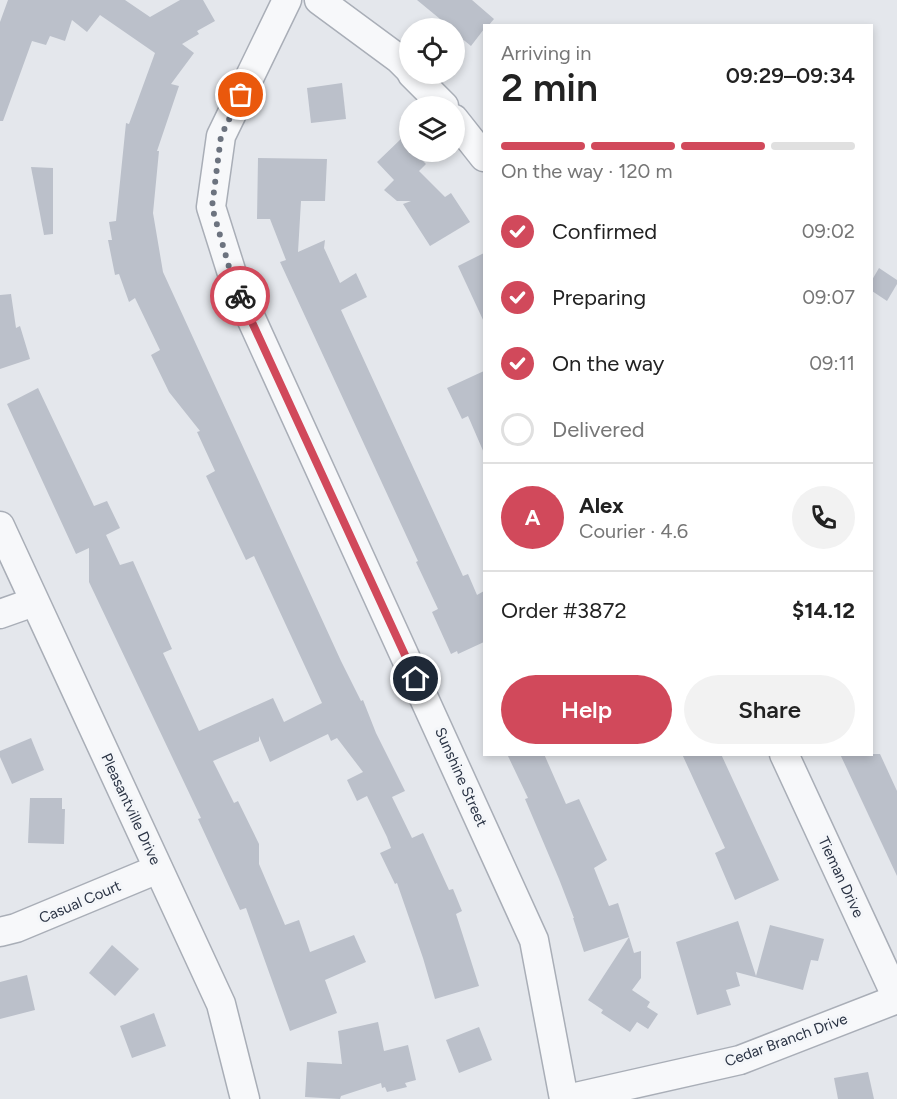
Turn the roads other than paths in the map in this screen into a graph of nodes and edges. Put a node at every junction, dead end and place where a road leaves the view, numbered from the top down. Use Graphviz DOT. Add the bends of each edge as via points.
graph roads {
  1 [pos="287,0"];
  2 [pos="319,0"];
  3 [pos="399,59"];
  4 [pos="423,84"];
  5 [pos="434,96"];
  6 [pos="465,132"];
  7 [pos="483,156"];
  8 [pos="0,525"];
  9 [pos="34,602"];
  10 [pos="0,614"];
  11 [pos="785,756"];
  12 [pos="158,869"];
  13 [pos="0,932"];
  14 [pos="897,999"];
  15 [pos="245,1099"];
  16 [pos="566,1099"];
  1 -- 16 [label="street, Sunshine Street" via="221,136 212,207 235,283 534,940"];
  2 -- 3 [label="street"];
  4 -- 5 [label="street"];
  6 -- 7 [label="street"];
  8 -- 9 [label="street, Pleasantville Drive"];
  9 -- 10 [label="street"];
  9 -- 12 [label="street, Pleasantville Drive"];
  11 -- 14 [label="street, Tieman Drive"];
  12 -- 13 [label="street, Casual Court"];
  12 -- 15 [label="street, Pleasantville Drive" via="221,1004"];
  14 -- 16 [label="street, Cedar Branch Drive" via="740,1060"];
}
